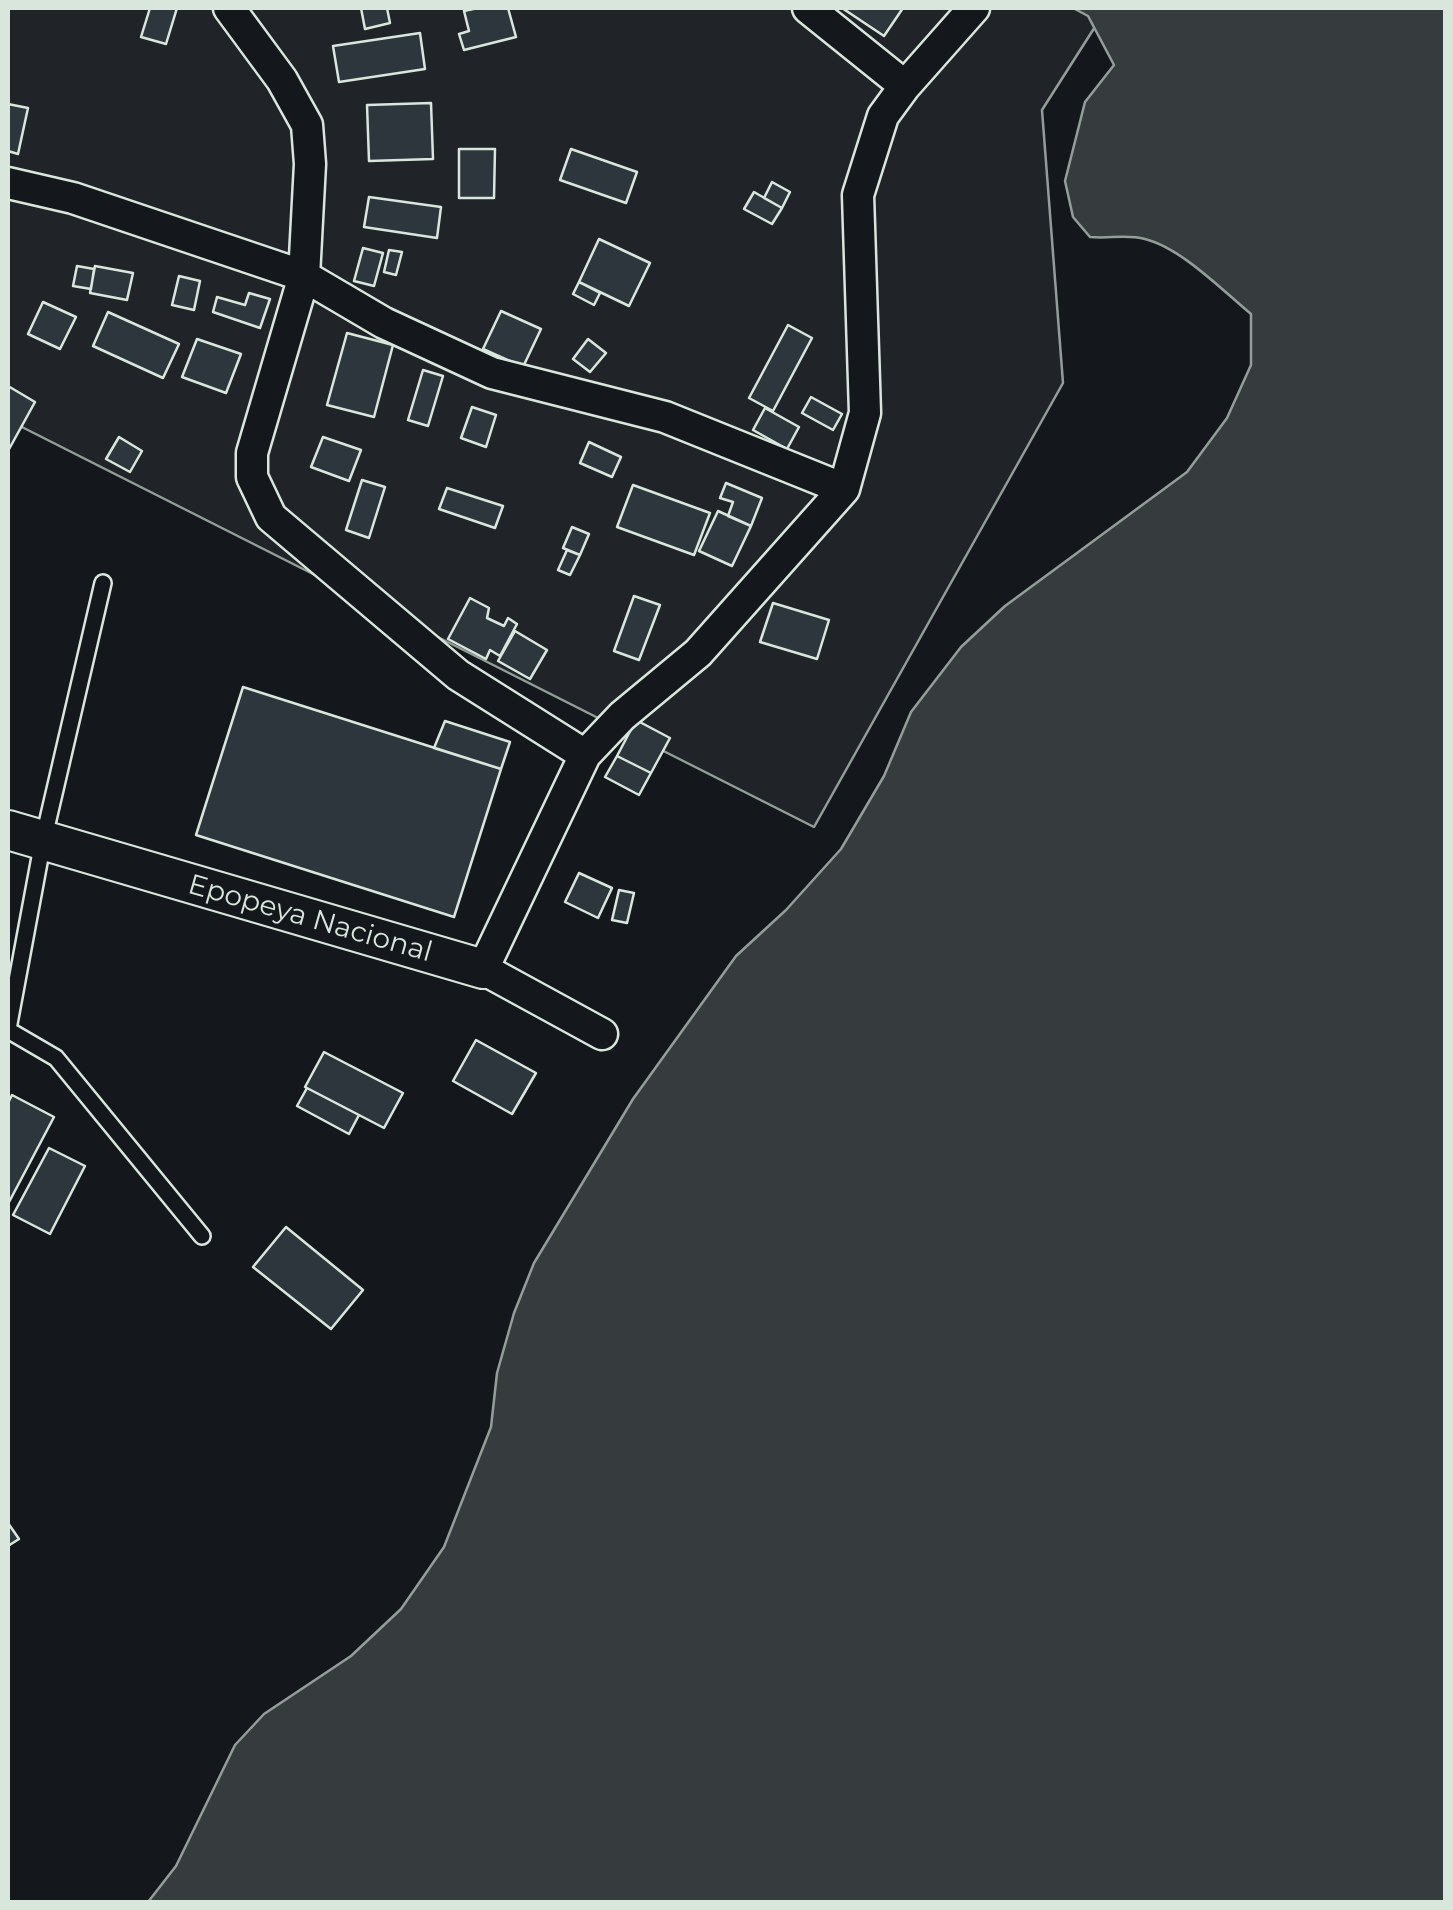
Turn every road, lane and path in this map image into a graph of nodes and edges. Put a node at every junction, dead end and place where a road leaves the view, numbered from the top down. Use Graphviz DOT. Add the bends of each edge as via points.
graph roads {
  1 [pos="229,8"];
  2 [pos="808,8"];
  3 [pos="974,8"];
  4 [pos="905,86"];
  5 [pos="8,182"];
  6 [pos="304,276"];
  7 [pos="844,489"];
  8 [pos="103,583"];
  9 [pos="585,754"];
  10 [pos="25,836"];
  11 [pos="483,969"];
  12 [pos="8,1029"];
  13 [pos="602,1034"];
  14 [pos="202,1236"];
  1 -- 6 [label="street" via="307,126"];
  2 -- 4 [label="street"];
  3 -- 4 [label="street"];
  4 -- 7 [label="street" via="883,116 858,196 865,413"];
  5 -- 6 [label="street"];
  6 -- 7 [label="street" via="384,323 492,373 665,417"];
  6 -- 9 [label="street" via="252,453 252,477 271,517 458,675"];
  7 -- 9 [label="street" via="698,653"];
  8 -- 10 [label="lane"];
  9 -- 11 [label="street"];
  10 -- 11 [label="street, Epopeya Nacional"];
  10 -- 12 [label="lane"];
  11 -- 13 [label="street, Epopeya Nacional"];
  12 -- 14 [label="lane" via="56,1058"];
}
